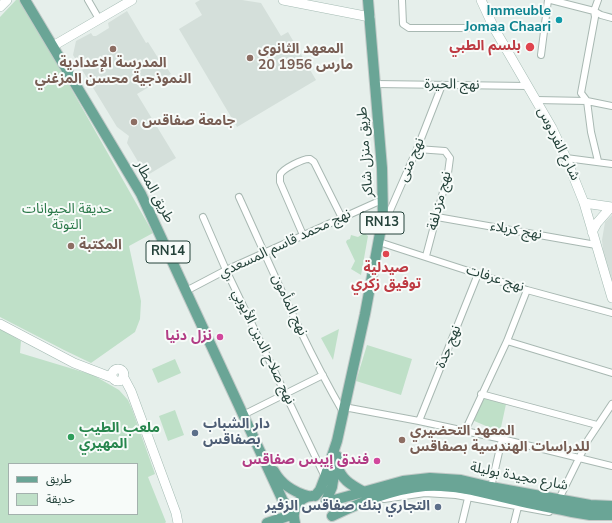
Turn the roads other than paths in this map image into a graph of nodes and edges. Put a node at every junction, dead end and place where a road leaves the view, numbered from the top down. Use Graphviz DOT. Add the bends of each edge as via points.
graph roads {
  1 [pos="7,0"];
  2 [pos="25,0"];
  3 [pos="32,0"];
  4 [pos="88,0"];
  5 [pos="132,0"];
  6 [pos="283,0"];
  7 [pos="368,0"];
  8 [pos="402,0"];
  9 [pos="481,0"];
  10 [pos="549,0"];
  11 [pos="598,0"];
  12 [pos="296,1"];
  13 [pos="0,7"];
  14 [pos="594,11"];
  15 [pos="370,17"];
  16 [pos="612,18"];
  17 [pos="99,19"];
  18 [pos="494,28"];
  19 [pos="56,45"];
  20 [pos="542,55"];
  21 [pos="375,84"];
  22 [pos="442,86"];
  23 [pos="528,86"];
  24 [pos="536,100"];
  25 [pos="588,101"];
  26 [pos="612,106"];
  27 [pos="418,149"];
  28 [pos="566,158"];
  29 [pos="598,161"];
  30 [pos="612,164"];
  31 [pos="239,197"];
  32 [pos="384,199"];
  33 [pos="584,203"];
  34 [pos="612,207"];
  35 [pos="203,217"];
  36 [pos="437,217"];
  37 [pos="342,218"];
  38 [pos="592,232"];
  39 [pos="303,235"];
  40 [pos="380,237"];
  41 [pos="596,245"];
  42 [pos="265,253"];
  43 [pos="426,256"];
  44 [pos="226,270"];
  45 [pos="478,274"];
  46 [pos="189,290"];
  47 [pos="527,290"];
  48 [pos="612,298"];
  49 [pos="612,313"];
  50 [pos="0,324"];
  51 [pos="507,341"];
  52 [pos="612,373"];
  53 [pos="323,376"];
  54 [pos="285,393"];
  55 [pos="481,394"];
  56 [pos="612,404"];
  57 [pos="343,410"];
  58 [pos="245,414"];
  59 [pos="419,421"];
  60 [pos="597,425"];
  61 [pos="465,431"];
  62 [pos="502,439"];
  63 [pos="337,441"];
  64 [pos="336,458"];
  65 [pos="579,459"];
  66 [pos="612,466"];
  67 [pos="325,477"];
  68 [pos="491,487"];
  69 [pos="470,493"];
  70 [pos="312,496"];
  71 [pos="365,496"];
  72 [pos="560,499"];
  73 [pos="327,501"];
  74 [pos="519,504"];
  75 [pos="612,506"];
  76 [pos="176,513"];
  77 [pos="612,515"];
  78 [pos="294,516"];
  79 [pos="332,520"];
  80 [pos="178,523"];
  81 [pos="181,523"];
  82 [pos="267,523"];
  83 [pos="462,523"];
  84 [pos="514,523"];
  1 -- 13 [label="street"];
  2 -- 19 [label="main road, طريق المطار / RN14"];
  3 -- 19 [label="main road, طريق المطار / RN14"];
  4 -- 17 [label="street"];
  5 -- 17 [label="street"];
  6 -- 12 [label="street"];
  7 -- 15 [label="main road, طريق منزل شاكر / RN13"];
  8 -- 18 [label="street" via="403,24 409,28"];
  9 -- 18 [label="street, شارع الفردوس"];
  10 -- 14 [label="street"];
  10 -- 20 [label="street"];
  11 -- 14 [label="street"];
  12 -- 15 [label="street"];
  14 -- 16 [label="street"];
  14 -- 25 [label="street" via="582,93"];
  15 -- 21 [label="main road, طريق منزل شاكر / RN13"];
  17 -- 19 [label="street"];
  18 -- 23 [label="street, شارع الفردوس"];
  19 -- 46 [label="main road, طريق المطار / RN14" via="136,174"];
  21 -- 22 [label="street, نهج الحيرة"];
  21 -- 32 [label="main road, طريق منزل شاكر / RN13"];
  22 -- 23 [label="street, نهج الحيرة"];
  22 -- 27 [label="street, نهج منى"];
  23 -- 24 [label="street, شارع الفردوس"];
  24 -- 25 [label="street"];
  24 -- 28 [label="street, شارع الفردوس"];
  25 -- 26 [label="street"];
  25 -- 29 [label="street" via="591,132"];
  27 -- 36 [label="street, نهج مزدلفة" via="445,151 450,158"];
  27 -- 40 [label="street, نهج منى"];
  28 -- 29 [label="street"];
  28 -- 33 [label="street, شارع الفردوس"];
  29 -- 30 [label="street"];
  31 -- 42 [label="street, نهج المأمون"];
  32 -- 37 [label="street, نهج محمد قاسم المسعدي"];
  32 -- 40 [label="main road, طريق منزل شاكر / RN13"];
  33 -- 34 [label="street"];
  33 -- 38 [label="street, شارع الفردوس"];
  34 -- 38 [label="street" via="597,222"];
  35 -- 44 [label="street, نهج صلاح الدين الأيوبي"];
  36 -- 41 [label="street, نهج كربلاء"];
  36 -- 43 [label="street, نهج مزدلفة"];
  37 -- 39 [label="street, نهج محمد قاسم المسعدي"];
  37 -- 39 [label="street" via="314,162 310,159 303,160 283,171 280,176 280,182"];
  38 -- 41 [label="street, شارع الفردوس"];
  39 -- 42 [label="street, نهج محمد قاسم المسعدي"];
  40 -- 43 [label="street, نهج عرفات"];
  40 -- 57 [label="main road, طريق منزل شاكر / RN13"];
  41 -- 48 [label="street, شارع الفردوس"];
  42 -- 44 [label="street, نهج محمد قاسم المسعدي"];
  42 -- 53 [label="street, نهج المأمون"];
  43 -- 45 [label="street, نهج عرفات"];
  44 -- 46 [label="street, نهج محمد قاسم المسعدي"];
  44 -- 54 [label="street, نهج صلاح الدين الأيوبي"];
  45 -- 47 [label="street, نهج عرفات"];
  45 -- 59 [label="street, نهج جدة"];
  46 -- 58 [label="main road, طريق المطار / RN14"];
  47 -- 49 [label="street, نهج عرفات"];
  47 -- 51 [label="street"];
  50 -- 76 [label="street" via="74,363 117,376 134,401"];
  51 -- 52 [label="street"];
  51 -- 55 [label="street"];
  53 -- 54 [label="street"];
  53 -- 57 [label="street, نهج المأمون"];
  54 -- 58 [label="street"];
  54 -- 67 [label="street, نهج صلاح الدين الأيوبي"];
  55 -- 60 [label="street"];
  55 -- 61 [label="street"];
  56 -- 60 [label="street"];
  57 -- 59 [label="street"];
  57 -- 63 [label="main road, طريق منزل شاكر / RN13"];
  58 -- 70 [label="main road, طريق المطار / RN14" via="278,478 294,490"];
  58 -- 78 [label="main road, طريق المطار / RN14" via="283,501"];
  59 -- 61 [label="street"];
  60 -- 65 [label="street"];
  61 -- 62 [label="street"];
  62 -- 65 [label="street"];
  62 -- 68 [label="street"];
  63 -- 64 [label="main road, طريق منزل شاكر / RN13"];
  63 -- 67 [label="main road, طريق منزل شاكر / RN13"];
  64 -- 71 [label="main road" via="342,476"];
  64 -- 73 [label="main road, طريق منزل شاكر / RN13" via="332,487"];
  65 -- 66 [label="street"];
  65 -- 72 [label="street"];
  67 -- 70 [label="main road, طريق منزل شاكر / RN13" via="320,490"];
  68 -- 71 [label="main road, شارع مجيدة بوليلة" via="461,480 430,478 403,481"];
  68 -- 72 [label="main road, شارع مجيدة بوليلة"];
  69 -- 71 [label="main road, شارع مجيدة بوليلة" via="448,486 426,486"];
  69 -- 74 [label="main road, شارع مجيدة بوليلة"];
  69 -- 83 [label="street"];
  70 -- 73 [label="main road, طريق المطار"];
  70 -- 78 [label="main road, طريق منزل شاكر" via="298,502"];
  71 -- 73 [label="main road, شارع مجيدة بوليلة"];
  71 -- 79 [label="main road, شارع مجيدة بوليلة"];
  72 -- 75 [label="main road, شارع مجيدة بوليلة"];
  73 -- 79 [label="main road" via="332,511"];
  74 -- 77 [label="main road, شارع مجيدة بوليلة" via="590,515"];
  74 -- 84 [label="street"];
  76 -- 80 [label="street"];
  76 -- 81 [label="street"];
  78 -- 82 [label="main road"];
}
